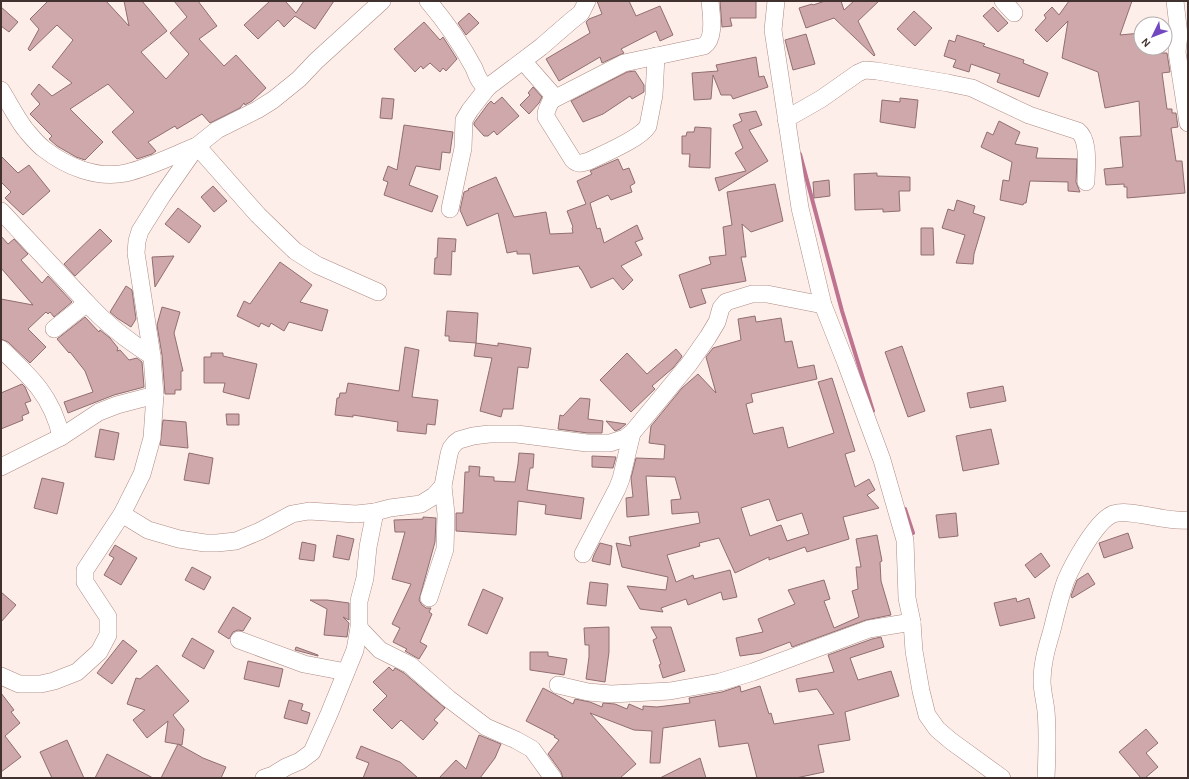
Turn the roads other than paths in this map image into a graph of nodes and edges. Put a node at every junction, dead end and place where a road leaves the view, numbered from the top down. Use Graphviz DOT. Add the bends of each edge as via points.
graph roads {
  1 [pos="382,1"];
  2 [pos="428,1"];
  3 [pos="587,1"];
  4 [pos="710,1"];
  5 [pos="776,1"];
  6 [pos="1175,1"];
  7 [pos="656,56"];
  8 [pos="523,61"];
  9 [pos="488,88"];
  10 [pos="1,90"];
  11 [pos="552,100"];
  12 [pos="786,119"];
  13 [pos="1188,123"];
  14 [pos="197,146"];
  15 [pos="1086,182"];
  16 [pos="450,209"];
  17 [pos="1,211"];
  18 [pos="378,292"];
  19 [pos="87,303"];
  20 [pos="823,305"];
  21 [pos="54,329"];
  22 [pos="1,349"];
  23 [pos="152,356"];
  24 [pos="155,395"];
  25 [pos="632,433"];
  26 [pos="61,438"];
  27 [pos="1,467"];
  28 [pos="443,486"];
  29 [pos="374,512"];
  30 [pos="122,514"];
  31 [pos="1188,520"];
  32 [pos="583,554"];
  33 [pos="429,598"];
  34 [pos="912,622"];
  35 [pos="358,628"];
  36 [pos="239,640"];
  37 [pos="346,672"];
  38 [pos="1,676"];
  39 [pos="558,685"];
  40 [pos="264,778"];
  41 [pos="553,778"];
  42 [pos="1002,778"];
  43 [pos="1046,778"];
  1 -- 14 [label="street" via="273,100 217,130"];
  2 -- 9 [label="street" via="462,46 482,83"];
  3 -- 8 [label="street" via="581,13"];
  4 -- 7 [label="street" via="712,32 707,43 704,46"];
  5 -- 12 [label="street" via="773,30"];
  6 -- 13 [label="street" via="1179,34 1178,52"];
  7 -- 11 [label="street" via="624,63"];
  7 -- 11 [label="street" via="654,95 648,126 635,138 589,161 581,164 574,161 556,134 546,117 547,107"];
  8 -- 9 [label="street"];
  8 -- 11 [label="street" via="548,88"];
  9 -- 16 [label="street" via="464,120 463,148"];
  10 -- 14 [label="street" via="24,128 43,149 85,172 126,173"];
  12 -- 15 [label="street" via="865,70 972,88 1029,115 1082,134 1085,141"];
  12 -- 20 [label="street" via="800,208"];
  14 -- 18 [label="street" via="258,215 295,251 317,265"];
  14 -- 23 [label="street" via="162,196 140,231 137,241 136,253"];
  17 -- 19 [label="street"];
  19 -- 21 [label="street"];
  19 -- 23 [label="street" via="127,341"];
  20 -- 25 [label="street" via="767,294 752,294 726,302 708,337"];
  20 -- 34 [label="street" via="880,452 905,540 907,598"];
  22 -- 26 [label="street" via="32,379 49,402 59,425"];
  23 -- 24 [label="street"];
  24 -- 26 [label="street" via="99,412"];
  24 -- 30 [label="street" via="152,438 146,460 142,474"];
  25 -- 28 [label="street" via="610,443 587,443 518,434 489,434 459,440 451,448"];
  25 -- 32 [label="street" via="617,489"];
  26 -- 27 [label="street"];
  28 -- 29 [label="street" via="434,496 421,504"];
  28 -- 33 [label="street" via="446,514 444,549"];
  29 -- 30 [label="street" via="356,514 309,511 292,514 236,541 204,543 148,530"];
  29 -- 35 [label="street"];
  30 -- 38 [label="street" via="85,570 85,582 108,617 108,636 99,652 77,672 54,681 19,684"];
  31 -- 43 [label="street" via="1167,520 1123,512 1112,515 1100,524 1082,550 1066,580 1044,661 1042,681 1046,712"];
  34 -- 39 [label="street" via="869,629 753,672 670,692 596,693"];
  34 -- 42 [label="street" via="920,691 927,715 937,729"];
  35 -- 37 [label="street" via="355,650"];
  35 -- 41 [label="street" via="380,650 410,665 486,727 532,750"];
  36 -- 37 [label="street" via="304,664"];
  37 -- 40 [label="street" via="312,752 300,761"];
}
